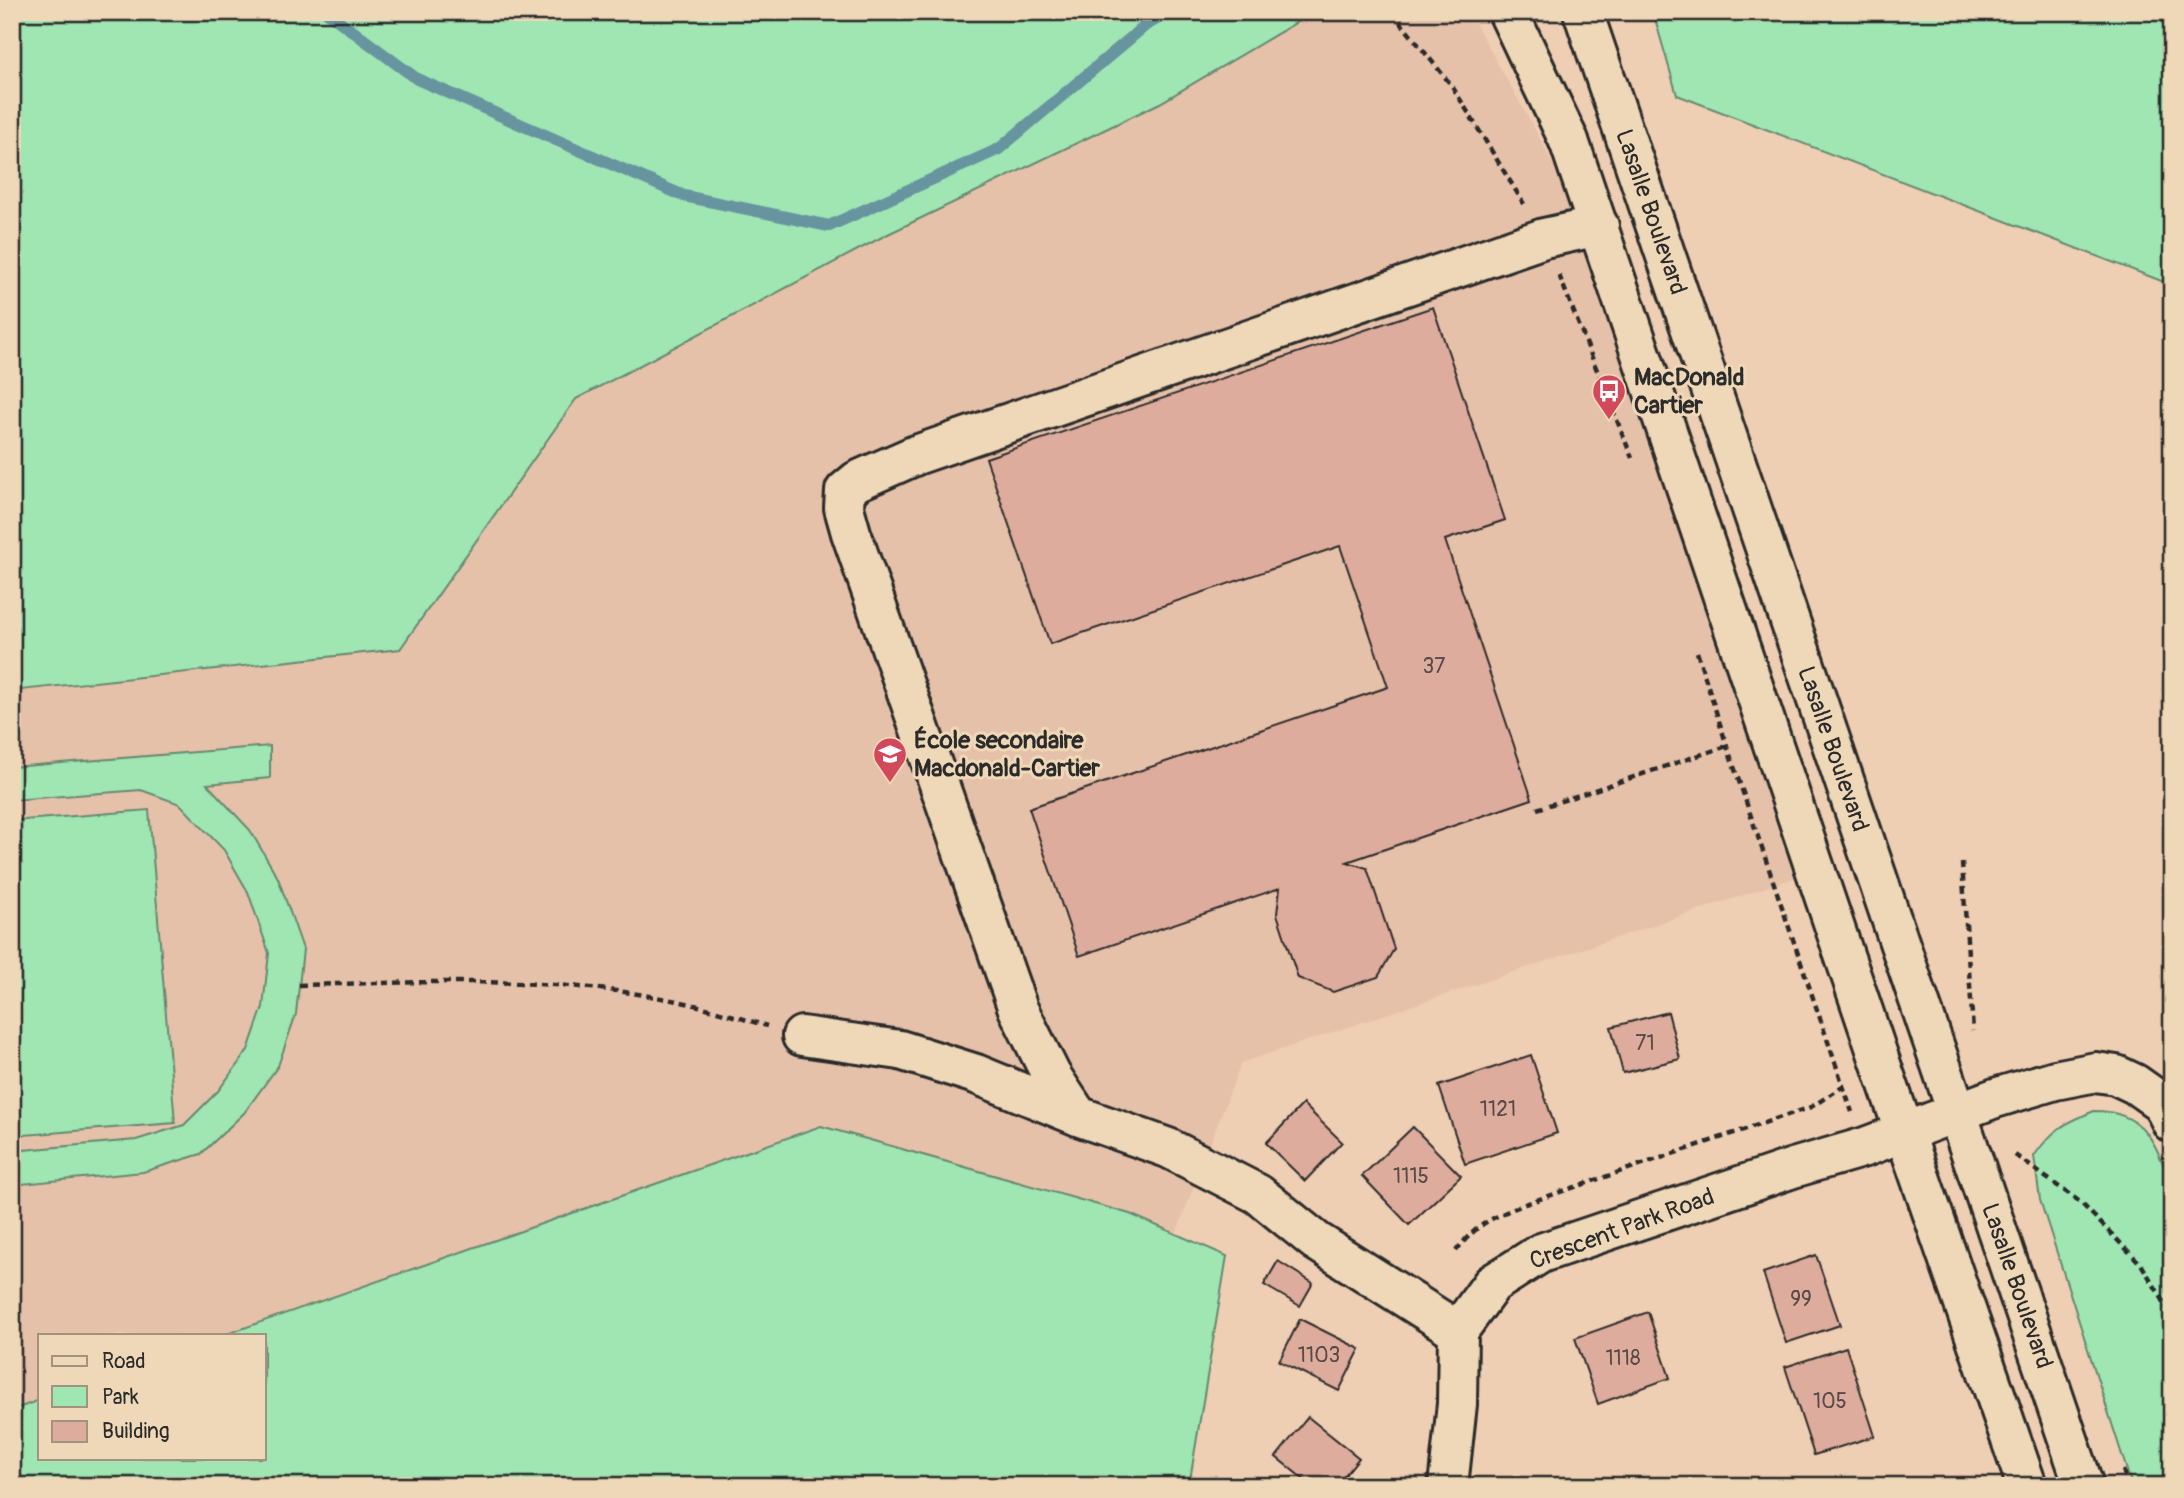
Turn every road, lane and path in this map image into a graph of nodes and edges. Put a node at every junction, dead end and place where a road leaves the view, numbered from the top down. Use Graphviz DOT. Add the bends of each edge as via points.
graph roads {
  1 [pos="1392,12"];
  2 [pos="1508,12"];
  3 [pos="1583,12"];
  4 [pos="1599,226"];
  5 [pos="1544,238"];
  6 [pos="1636,469"];
  7 [pos="1694,641"];
  8 [pos="1727,746"];
  9 [pos="1537,808"];
  10 [pos="1962,863"];
  11 [pos="299,985"];
  12 [pos="802,1036"];
  13 [pos="1940,1062"];
  14 [pos="1885,1076"];
  15 [pos="1842,1086"];
  16 [pos="1995,1098"];
  17 [pos="1958,1111"];
  18 [pos="1078,1116"];
  19 [pos="2172,1123"];
  20 [pos="1904,1130"];
  21 [pos="1865,1147"];
  22 [pos="2015,1155"];
  23 [pos="2019,1168"];
  24 [pos="1456,1251"];
  25 [pos="2172,1315"];
  26 [pos="1458,1331"];
  27 [pos="2120,1460"];
  28 [pos="1448,1486"];
  29 [pos="2027,1486"];
  30 [pos="2084,1486"];
  31 [pos="2128,1486"];
  1 -- 5 [label="path" via="1452,86"];
  2 -- 4 [label="main road" via="1569,141"];
  3 -- 13 [label="main road, Lasalle Boulevard"];
  4 -- 5 [label="main road"];
  4 -- 14 [label="main road"];
  5 -- 6 [label="path"];
  5 -- 18 [label="main road" via="916,455 845,491 851,533 1018,1009"];
  7 -- 8 [label="path"];
  8 -- 9 [label="path"];
  8 -- 15 [label="path"];
  10 -- 13 [label="path" via="1973,1037"];
  11 -- 12 [label="path" via="481,981 590,988 685,1003"];
  12 -- 18 [label="main road" via="900,1050 976,1073"];
  13 -- 17 [label="main road, Lasalle Boulevard"];
  14 -- 15 [label="path"];
  14 -- 20 [label="main road"];
  15 -- 21 [label="path"];
  15 -- 24 [label="path" via="1811,1107 1491,1218 1469,1233"];
  16 -- 17 [label="main road, Crescent Park Road"];
  16 -- 19 [label="main road, Crescent Park Road" via="2055,1080 2106,1073 2135,1084 2162,1103"];
  16 -- 22 [label="path"];
  17 -- 20 [label="main road, Crescent Park Road"];
  17 -- 30 [label="main road, Lasalle Boulevard"];
  18 -- 26 [label="main road" via="1168,1148 1258,1194 1316,1241"];
  20 -- 21 [label="main road, Crescent Park Road"];
  20 -- 29 [label="main road"];
  21 -- 26 [label="main road, Crescent Park Road" via="1541,1253 1492,1284"];
  22 -- 23 [label="path"];
  22 -- 25 [label="path" via="2080,1202 2133,1255"];
  26 -- 28 [label="main road" via="1457,1404"];
  27 -- 31 [label="path"];
}
